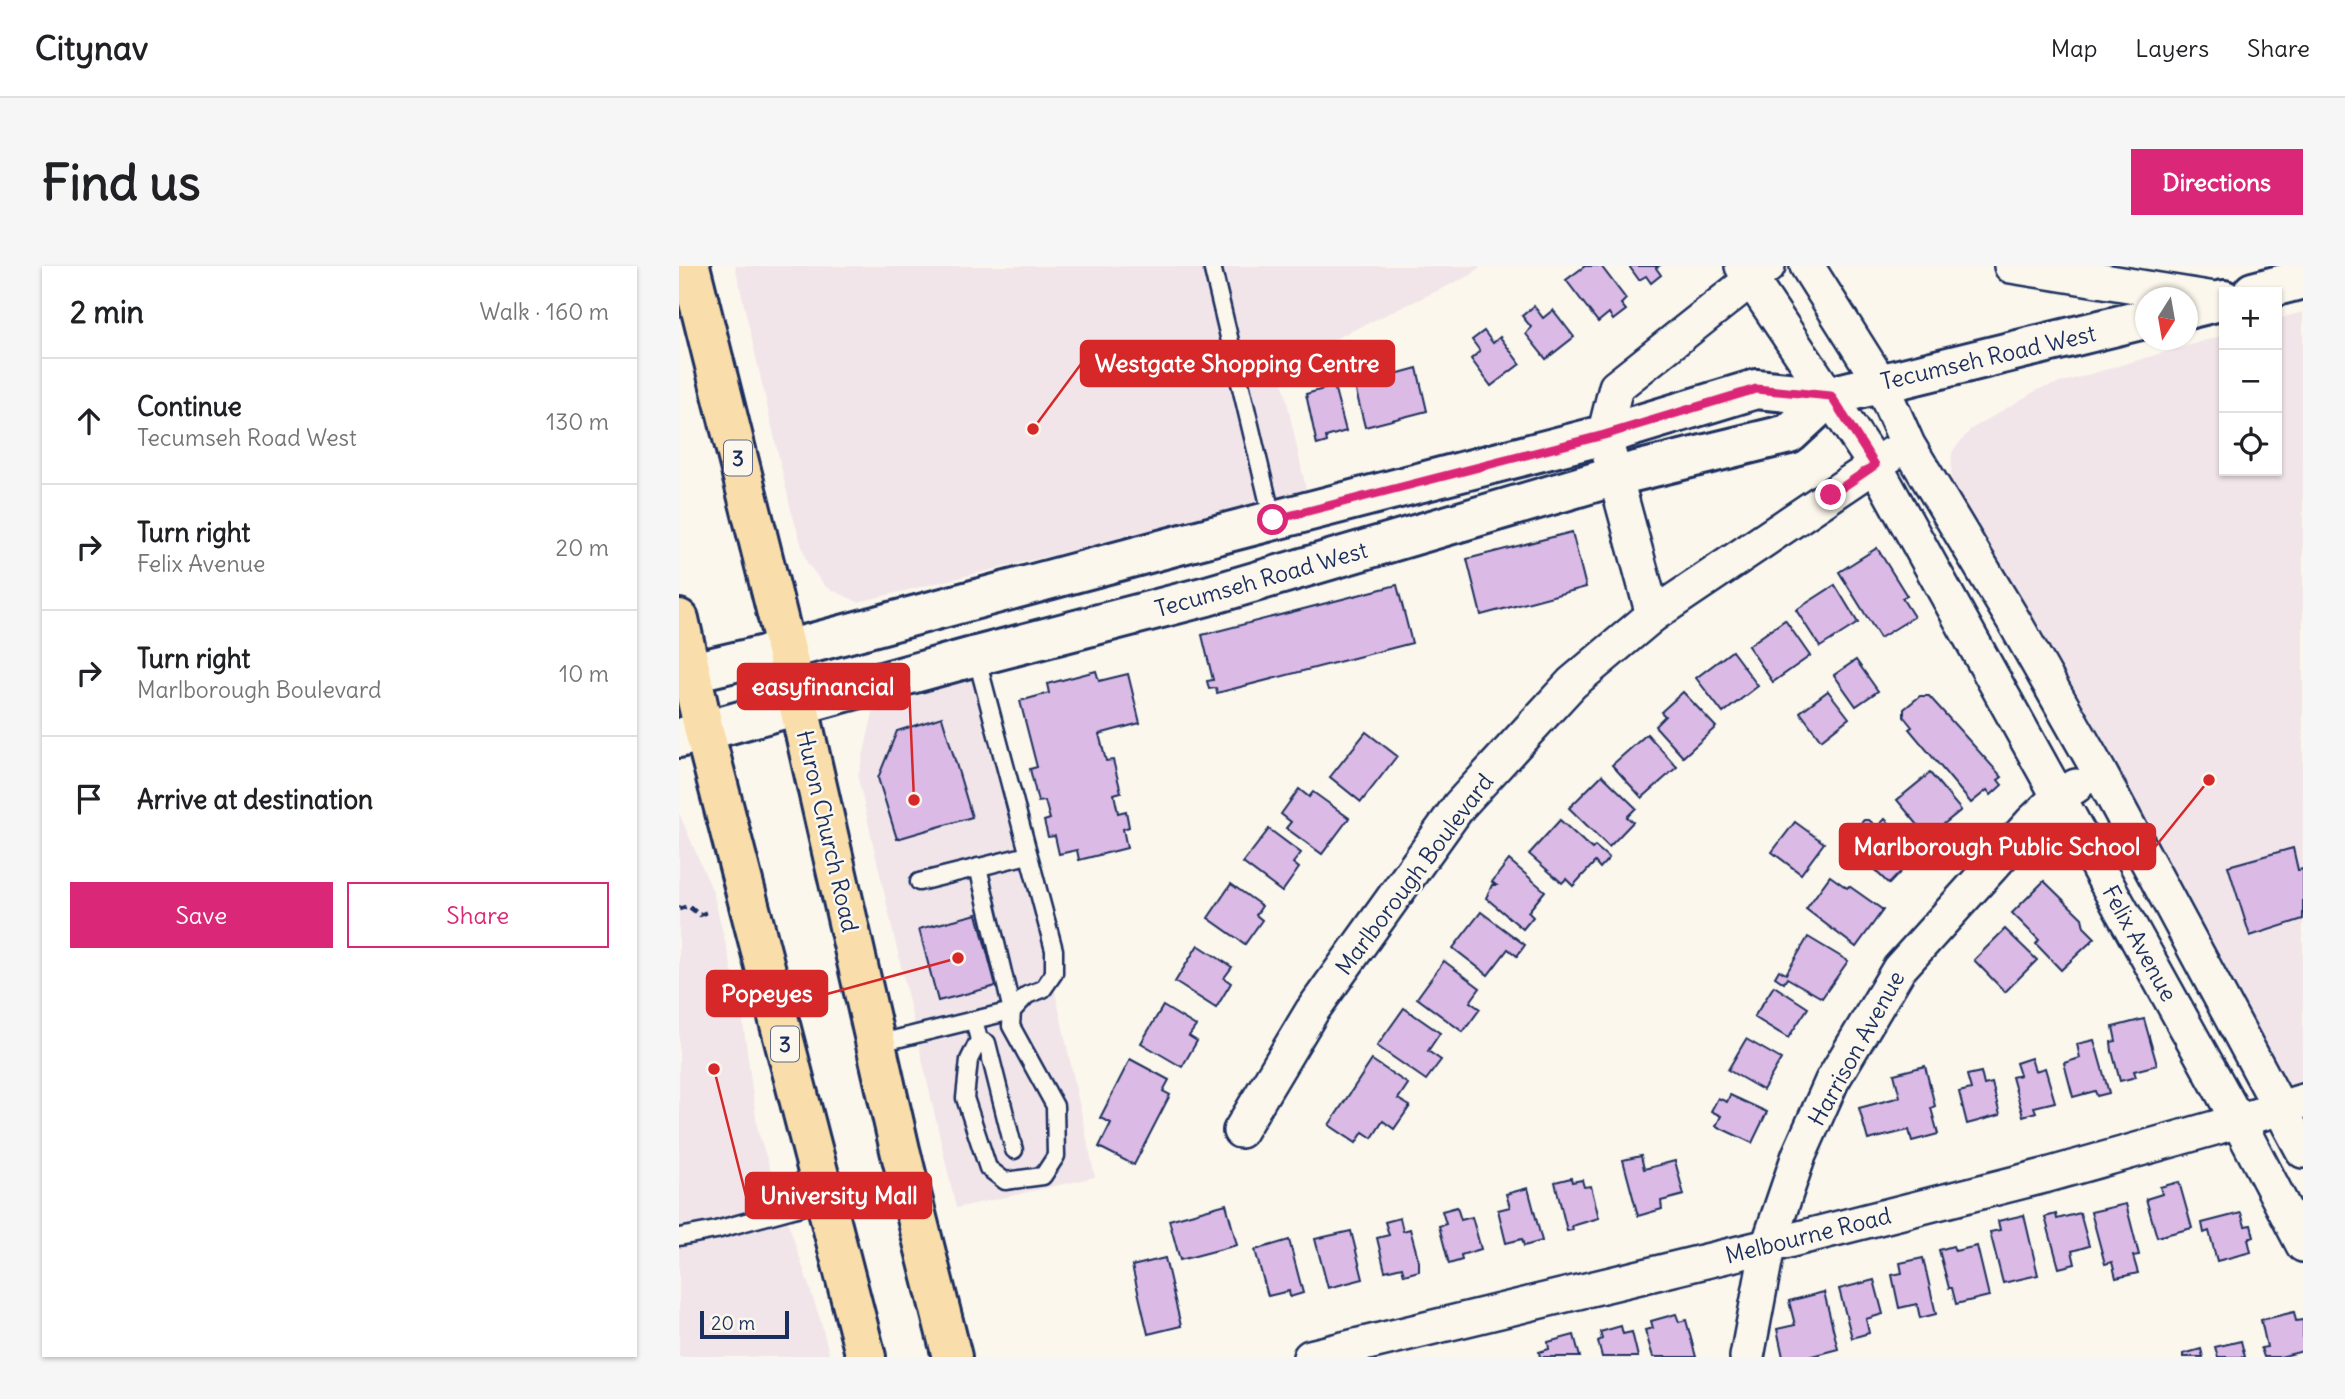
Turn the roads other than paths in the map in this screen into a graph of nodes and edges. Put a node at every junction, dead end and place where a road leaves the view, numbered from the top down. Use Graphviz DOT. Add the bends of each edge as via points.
graph roads {
  1 [pos="690,266"];
  2 [pos="1212,266"];
  3 [pos="1807,266"];
  4 [pos="2011,266"];
  5 [pos="1754,271"];
  6 [pos="2303,279"];
  7 [pos="2272,287"];
  8 [pos="2219,300"];
  9 [pos="2135,321"];
  10 [pos="1880,382"];
  11 [pos="1831,396"];
  12 [pos="1604,435"];
  13 [pos="1908,445"];
  14 [pos="1875,465"];
  15 [pos="1616,475"];
  16 [pos="1273,520"];
  17 [pos="1653,615"];
  18 [pos="679,619"];
  19 [pos="2015,623"];
  20 [pos="1974,641"];
  21 [pos="786,650"];
  22 [pos="976,656"];
  23 [pos="685,674"];
  24 [pos="799,706"];
  25 [pos="692,735"];
  26 [pos="2100,773"];
  27 [pos="2059,796"];
  28 [pos="1028,855"];
  29 [pos="978,867"];
  30 [pos="919,882"];
  31 [pos="1012,1011"];
  32 [pos="974,1020"];
  33 [pos="979,1040"];
  34 [pos="876,1044"];
  35 [pos="2290,1105"];
  36 [pos="2238,1121"];
  37 [pos="1240,1131"];
  38 [pos="1014,1150"];
  39 [pos="2303,1151"];
  40 [pos="826,1200"];
  41 [pos="679,1237"];
  42 [pos="2303,1245"];
  43 [pos="1768,1246"];
  44 [pos="866,1357"];
  45 [pos="952,1357"];
  46 [pos="1310,1357"];
  47 [pos="1747,1357"];
  1 -- 21 [label="highway, Huron Church Road / 3"];
  2 -- 16 [label="lane"];
  3 -- 10 [label="street, Felix Avenue"];
  4 -- 8 [label="street"];
  5 -- 11 [label="street, Felix Avenue"];
  5 -- 12 [label="street" via="1616,387"];
  6 -- 7 [label="main road"];
  9 -- 10 [label="main road, Tecumseh Road West"];
  10 -- 11 [label="main road, Tecumseh Road West"];
  10 -- 13 [label="street, Felix Avenue"];
  11 -- 12 [label="main road, Tecumseh Road West" via="1756,389"];
  11 -- 14 [label="street, Felix Avenue"];
  11 -- 15 [label="main road, Tecumseh Road West" via="1789,434"];
  12 -- 15 [label="street"];
  12 -- 16 [label="main road, Tecumseh Road West"];
  13 -- 14 [label="street, Marlborough Boulevard"];
  13 -- 19 [label="street, Felix Avenue"];
  14 -- 17 [label="street, Marlborough Boulevard"];
  14 -- 20 [label="street, Felix Avenue"];
  15 -- 17 [label="street"];
  15 -- 22 [label="main road, Tecumseh Road West" via="1207,596"];
  16 -- 21 [label="main road, Tecumseh Road West"];
  17 -- 37 [label="street, Marlborough Boulevard" via="1572,683 1459,806 1312,1011"];
  18 -- 23 [label="highway, 3"];
  19 -- 20 [label="street"];
  19 -- 26 [label="street, Felix Avenue"];
  20 -- 27 [label="street, Felix Avenue"];
  21 -- 23 [label="main road, Tecumseh Road West"];
  21 -- 24 [label="highway, Huron Church Road / 3"];
  22 -- 24 [label="main road, Tecumseh Road West"];
  22 -- 28 [label="lane"];
  23 -- 25 [label="highway, 3"];
  24 -- 25 [label="main road, Tecumseh Road West"];
  24 -- 34 [label="highway, Huron Church Road / 3"];
  25 -- 40 [label="highway, 3"];
  26 -- 27 [label="street, Harrison Avenue"];
  26 -- 35 [label="street, Felix Avenue"];
  27 -- 36 [label="street, Felix Avenue"];
  27 -- 43 [label="street, Harrison Avenue" via="1899,970 1832,1081 1799,1155"];
  28 -- 29 [label="lane"];
  28 -- 31 [label="lane" via="1053,950 1054,973 1043,989 1027,995"];
  29 -- 30 [label="lane"];
  29 -- 31 [label="lane"];
  31 -- 32 [label="lane"];
  31 -- 33 [label="lane" via="1011,1026 1055,1105 1056,1156 1043,1176 1005,1181 988,1168 965,1098 969,1060"];
  32 -- 33 [label="lane"];
  32 -- 34 [label="lane"];
  33 -- 38 [label="lane" via="987,1043"];
  34 -- 45 [label="highway, Huron Church Road / 3"];
  35 -- 36 [label="street, Melbourne Road"];
  35 -- 39 [label="street, Felix Avenue"];
  36 -- 42 [label="street, Felix Avenue"];
  36 -- 43 [label="street, Melbourne Road"];
  40 -- 41 [label="lane"];
  40 -- 44 [label="highway, 3"];
  43 -- 46 [label="street, Melbourne Road"];
  43 -- 47 [label="street, Harrison Avenue"];
}
